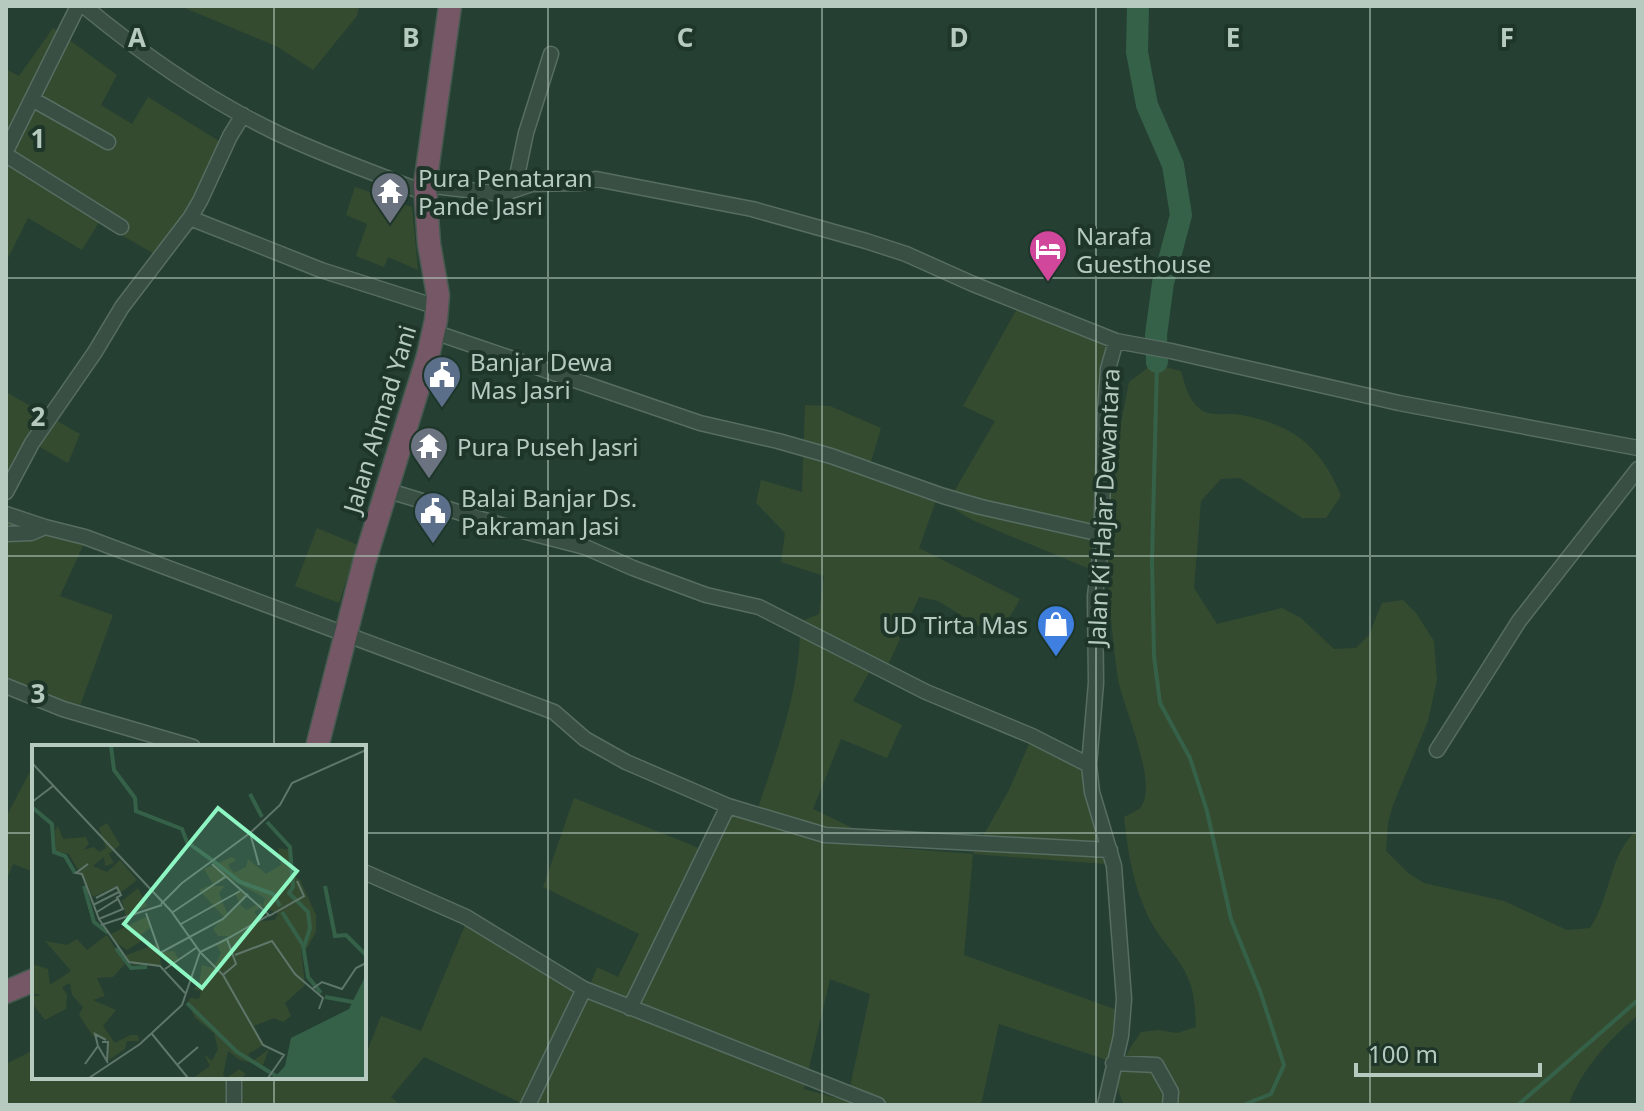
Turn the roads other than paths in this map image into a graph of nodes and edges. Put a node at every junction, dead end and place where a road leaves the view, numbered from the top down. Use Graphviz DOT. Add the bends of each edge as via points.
graph roads {
  1 [pos="81,6"];
  2 [pos="450,6"];
  3 [pos="551,54"];
  4 [pos="32,99"];
  5 [pos="243,115"];
  6 [pos="108,142"];
  7 [pos="6,153"];
  8 [pos="426,189"];
  9 [pos="514,190"];
  10 [pos="190,218"];
  11 [pos="121,227"];
  12 [pos="437,307"];
  13 [pos="434,332"];
  14 [pos="1116,341"];
  15 [pos="1638,448"];
  16 [pos="1638,469"];
  17 [pos="386,490"];
  18 [pos="6,492"];
  19 [pos="6,514"];
  20 [pos="45,527"];
  21 [pos="6,534"];
  22 [pos="1101,534"];
  23 [pos="346,633"];
  24 [pos="6,686"];
  25 [pos="186,745"];
  26 [pos="318,745"];
  27 [pos="1437,750"];
  28 [pos="1089,765"];
  29 [pos="728,806"];
  30 [pos="1110,850"];
  31 [pos="366,873"];
  32 [pos="32,981"];
  33 [pos="584,989"];
  34 [pos="6,992"];
  35 [pos="630,1008"];
  36 [pos="1113,1063"];
  37 [pos="234,1079"];
  38 [pos="234,1105"];
  39 [pos="528,1105"];
  40 [pos="878,1105"];
  41 [pos="1105,1105"];
  42 [pos="1170,1105"];
  1 -- 4 [label="street"];
  1 -- 5 [label="street" via="142,52"];
  2 -- 8 [label="highway, Jalan Ahmad Yani"];
  3 -- 9 [label="street"];
  4 -- 6 [label="street"];
  4 -- 7 [label="street"];
  5 -- 8 [label="street"];
  5 -- 10 [label="street"];
  7 -- 11 [label="street"];
  8 -- 9 [label="street" via="502,194"];
  8 -- 12 [label="highway, Jalan Ahmad Yani"];
  9 -- 14 [label="street" via="596,179 752,209 906,254"];
  10 -- 12 [label="street" via="321,270"];
  10 -- 18 [label="street" via="122,307 32,443"];
  12 -- 13 [label="highway, Jalan Ahmad Yani"];
  13 -- 17 [label="highway, Jalan Ahmad Yani"];
  13 -- 22 [label="street" via="679,417 771,440 943,496"];
  14 -- 15 [label="street, Jalan Ki Hajar Dewantara"];
  14 -- 22 [label="street, Jalan Ki Hajar Dewantara" via="1106,397"];
  16 -- 27 [label="street" via="1519,621"];
  17 -- 23 [label="highway, Jalan Ahmad Yani"];
  17 -- 28 [label="street" via="585,547 706,595 759,607 926,692"];
  19 -- 20 [label="street"];
  20 -- 21 [label="street"];
  20 -- 23 [label="street"];
  22 -- 28 [label="street, Jalan Ki Hajar Dewantara"];
  23 -- 26 [label="highway, Jalan Ahmad Yani"];
  23 -- 29 [label="street" via="554,712 596,747"];
  24 -- 25 [label="street" via="63,709"];
  28 -- 30 [label="street, Jalan Ki Hajar Dewantara"];
  29 -- 30 [label="street" via="825,835"];
  29 -- 35 [label="street"];
  30 -- 36 [label="street, Jalan Ki Hajar Dewantara" via="1124,999"];
  31 -- 33 [label="street" via="466,917"];
  32 -- 34 [label="highway"];
  33 -- 35 [label="street"];
  33 -- 39 [label="street"];
  35 -- 40 [label="street"];
  36 -- 41 [label="street, Jalan Ki Hajar Dewantara"];
  36 -- 42 [label="street" via="1156,1065 1171,1092"];
  37 -- 38 [label="street"];
}
